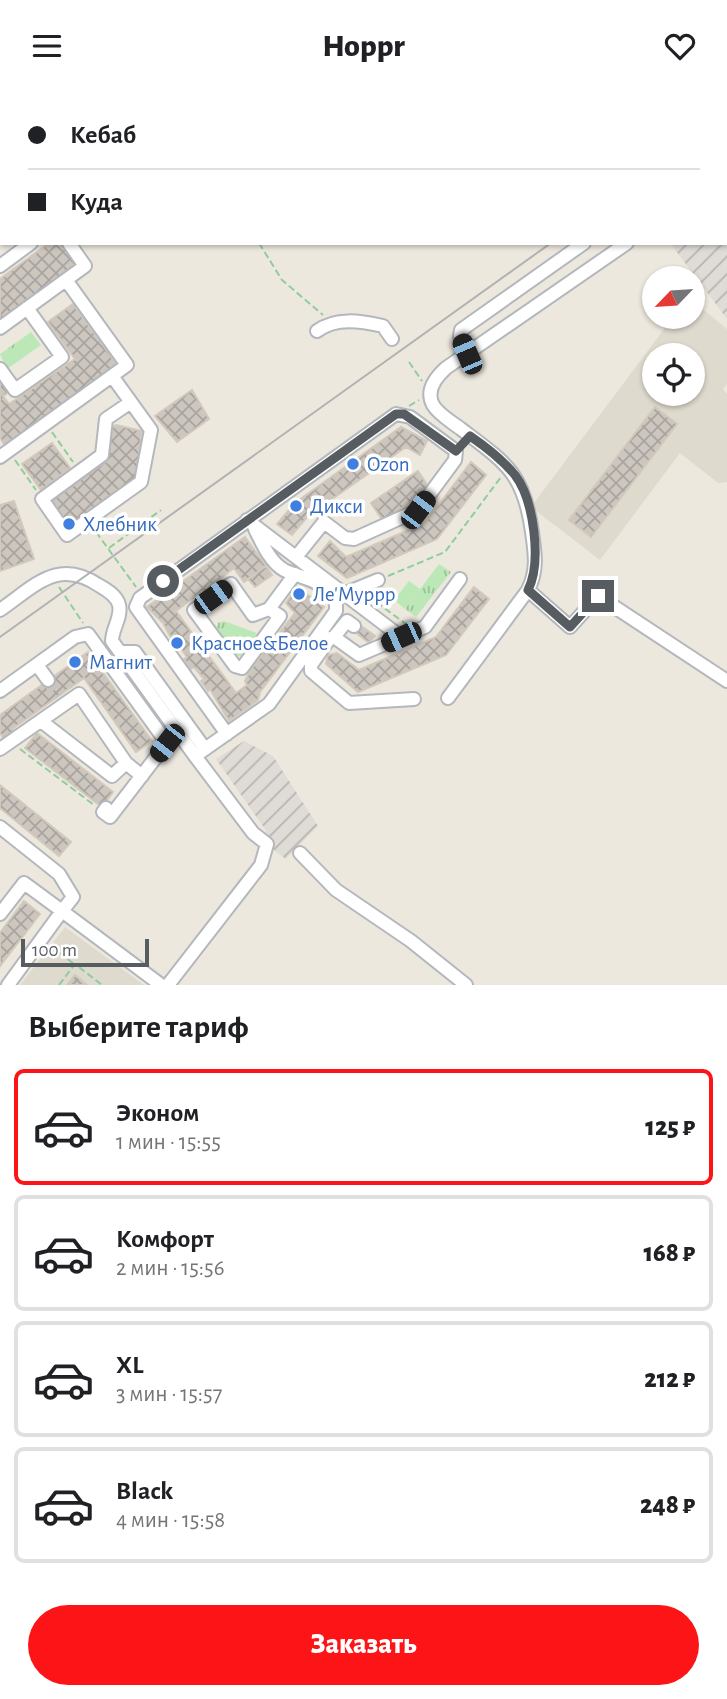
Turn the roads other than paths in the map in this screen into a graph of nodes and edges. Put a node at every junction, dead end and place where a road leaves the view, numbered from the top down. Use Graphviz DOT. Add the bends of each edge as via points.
graph roads {
  1 [pos="27,245"];
  2 [pos="70,245"];
  3 [pos="581,245"];
  4 [pos="624,245"];
  5 [pos="0,266"];
  6 [pos="66,280"];
  7 [pos="27,308"];
  8 [pos="0,328"];
  9 [pos="317,331"];
  10 [pos="392,339"];
  11 [pos="467,354"];
  12 [pos="0,369"];
  13 [pos="112,376"];
  14 [pos="131,402"];
  15 [pos="470,436"];
  16 [pos="456,451"];
  17 [pos="4,454"];
  18 [pos="250,522"];
  19 [pos="296,557"];
  20 [pos="295,574"];
  21 [pos="460,579"];
  22 [pos="378,580"];
  23 [pos="528,590"];
  24 [pos="339,595"];
  25 [pos="139,602"];
  26 [pos="120,607"];
  27 [pos="269,608"];
  28 [pos="0,610"];
  29 [pos="354,626"];
  30 [pos="401,637"];
  31 [pos="334,638"];
  32 [pos="120,652"];
  33 [pos="37,665"];
  34 [pos="48,680"];
  35 [pos="727,681"];
  36 [pos="0,691"];
  37 [pos="448,698"];
  38 [pos="414,699"];
  39 [pos="41,721"];
  40 [pos="176,729"];
  41 [pos="227,734"];
  42 [pos="167,743"];
  43 [pos="0,749"];
  44 [pos="200,753"];
  45 [pos="126,763"];
  46 [pos="142,776"];
  47 [pos="104,810"];
  48 [pos="0,827"];
  49 [pos="300,853"];
  50 [pos="62,911"];
  51 [pos="0,913"];
  52 [pos="8,985"];
  53 [pos="161,985"];
  54 [pos="168,985"];
  55 [pos="466,985"];
  1 -- 5 [label="street"];
  2 -- 6 [label="street" via="85,266"];
  3 -- 11 [label="street" via="461,330"];
  4 -- 11 [label="street"];
  6 -- 7 [label="street"];
  6 -- 13 [label="street" via="127,365"];
  7 -- 8 [label="street"];
  7 -- 12 [label="street" via="62,356 16,390"];
  9 -- 10 [label="street" via="333,321 383,326"];
  11 -- 15 [label="street" via="436,377 430,394 434,408"];
  13 -- 14 [label="street"];
  13 -- 17 [label="street"];
  14 -- 14 [label="street" via="151,430 141,482 67,535 42,499 102,454 106,419"];
  15 -- 16 [label="street"];
  15 -- 23 [label="street" via="521,484 536,569"];
  16 -- 18 [label="street" via="410,417 396,414"];
  16 -- 19 [label="street" via="455,460 418,510 354,538 345,538 324,522"];
  18 -- 19 [label="street"];
  18 -- 20 [label="street" via="273,567"];
  18 -- 25 [label="street"];
  19 -- 24 [label="street"];
  20 -- 24 [label="street"];
  20 -- 27 [label="street"];
  21 -- 30 [label="street" via="425,627"];
  22 -- 24 [label="street"];
  23 -- 35 [label="street" via="570,627 598,596"];
  23 -- 37 [label="street"];
  24 -- 30 [label="street"];
  24 -- 41 [label="street" via="336,611 269,704"];
  25 -- 26 [label="street"];
  25 -- 41 [label="street"];
  26 -- 28 [label="street" via="116,598 98,585 67,572 51,575"];
  26 -- 32 [label="street" via="111,639"];
  27 -- 27 [label="street" via="253,615 231,584 194,610 235,666 242,668 279,616"];
  29 -- 31 [label="street" via="347,621"];
  30 -- 31 [label="street" via="359,656"];
  31 -- 38 [label="street" via="311,665 312,671 349,703"];
  32 -- 40 [label="street"];
  32 -- 44 [label="street" via="135,652"];
  33 -- 34 [label="street"];
  33 -- 36 [label="street"];
  33 -- 42 [label="street" via="75,637 88,634"];
  39 -- 43 [label="street"];
  39 -- 45 [label="street" via="111,776"];
  39 -- 45 [label="street" via="62,700 79,694"];
  40 -- 42 [label="street"];
  40 -- 44 [label="street"];
  41 -- 44 [label="street"];
  42 -- 46 [label="street"];
  44 -- 54 [label="street" via="254,833 267,844 265,859"];
  45 -- 46 [label="street"];
  46 -- 47 [label="street" via="110,817"];
  48 -- 50 [label="street" via="59,874 73,897"];
  49 -- 55 [label="street" via="336,890"];
  50 -- 51 [label="street" via="24,883"];
  50 -- 52 [label="street"];
  50 -- 53 [label="street"];
}
